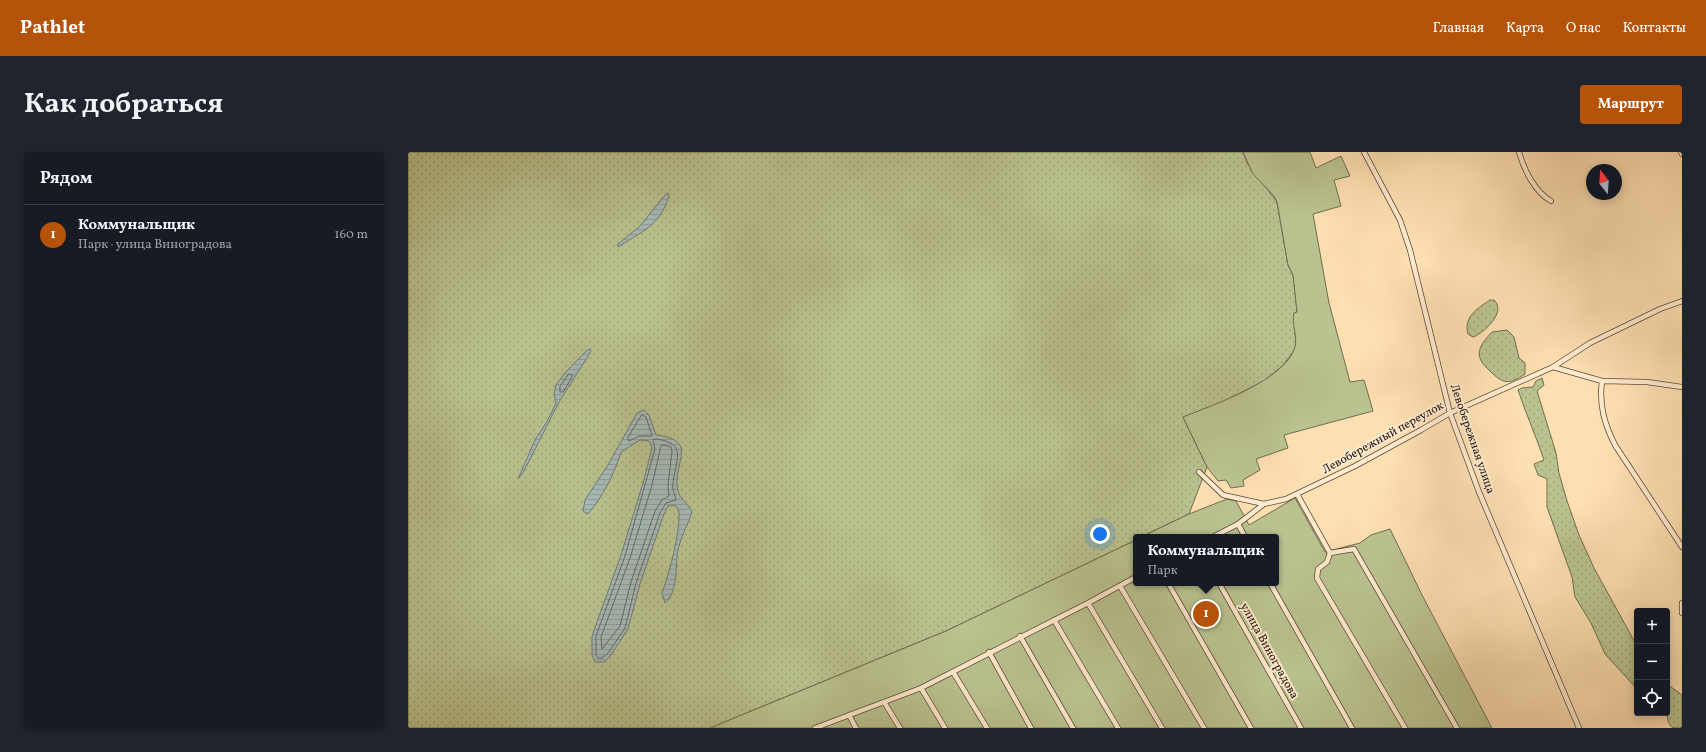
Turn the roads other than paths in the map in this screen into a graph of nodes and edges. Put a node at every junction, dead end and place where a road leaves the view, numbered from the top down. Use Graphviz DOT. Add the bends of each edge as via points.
graph roads {
  1 [pos="1364,152"];
  2 [pos="1519,152"];
  3 [pos="1551,201"];
  4 [pos="1682,301"];
  5 [pos="1553,367"];
  6 [pos="1602,380"];
  7 [pos="1682,386"];
  8 [pos="1450,413"];
  9 [pos="1199,472"];
  10 [pos="1297,494"];
  11 [pos="1264,504"];
  12 [pos="1238,524"];
  13 [pos="1219,534"];
  14 [pos="1243,534"];
  15 [pos="1682,547"];
  16 [pos="1330,553"];
  17 [pos="1133,579"];
  18 [pos="1120,586"];
  19 [pos="1170,586"];
  20 [pos="1221,586"];
  21 [pos="1272,586"];
  22 [pos="1088,603"];
  23 [pos="1682,603"];
  24 [pos="1682,613"];
  25 [pos="1054,620"];
  26 [pos="1020,636"];
  27 [pos="989,652"];
  28 [pos="953,672"];
  29 [pos="921,688"];
  30 [pos="884,702"];
  31 [pos="849,715"];
  32 [pos="815,728"];
  33 [pos="856,728"];
  34 [pos="900,728"];
  35 [pos="945,728"];
  36 [pos="987,728"];
  37 [pos="1031,728"];
  38 [pos="1073,728"];
  39 [pos="1118,728"];
  40 [pos="1162,728"];
  41 [pos="1204,728"];
  42 [pos="1252,728"];
  43 [pos="1301,728"];
  44 [pos="1352,728"];
  45 [pos="1405,728"];
  46 [pos="1457,728"];
  47 [pos="1580,728"];
  1 -- 8 [label="street, Левобережная улица" via="1400,220 1410,250"];
  2 -- 3 [label="street" via="1537,189 1544,198"];
  4 -- 5 [label="street, Левобережный переулок" via="1590,342"];
  5 -- 6 [label="street"];
  5 -- 8 [label="street, Левобережный переулок"];
  6 -- 7 [label="street"];
  6 -- 15 [label="street" via="1600,397 1607,428"];
  8 -- 10 [label="street, Левобережный переулок"];
  8 -- 47 [label="street, Левобережная улица" via="1479,492"];
  9 -- 11 [label="street" via="1223,495"];
  10 -- 11 [label="street, Левобережный переулок"];
  10 -- 16 [label="street"];
  11 -- 12 [label="street"];
  12 -- 13 [label="street"];
  12 -- 14 [label="street"];
  16 -- 45 [label="street" via="1327,562 1318,569 1317,578"];
  16 -- 46 [label="street" via="1354,549"];
  17 -- 18 [label="street"];
  18 -- 22 [label="street"];
  18 -- 41 [label="street"];
  19 -- 42 [label="street"];
  20 -- 43 [label="street, улица Виноградова"];
  21 -- 44 [label="street"];
  22 -- 25 [label="street"];
  22 -- 40 [label="street"];
  23 -- 24 [label="street"];
  25 -- 26 [label="street"];
  25 -- 39 [label="street"];
  26 -- 27 [label="street"];
  26 -- 38 [label="street"];
  27 -- 28 [label="street"];
  27 -- 37 [label="street"];
  28 -- 29 [label="street"];
  28 -- 36 [label="street"];
  29 -- 30 [label="street"];
  29 -- 35 [label="street"];
  30 -- 31 [label="street"];
  30 -- 34 [label="street"];
  31 -- 32 [label="street"];
  31 -- 33 [label="street"];
}
